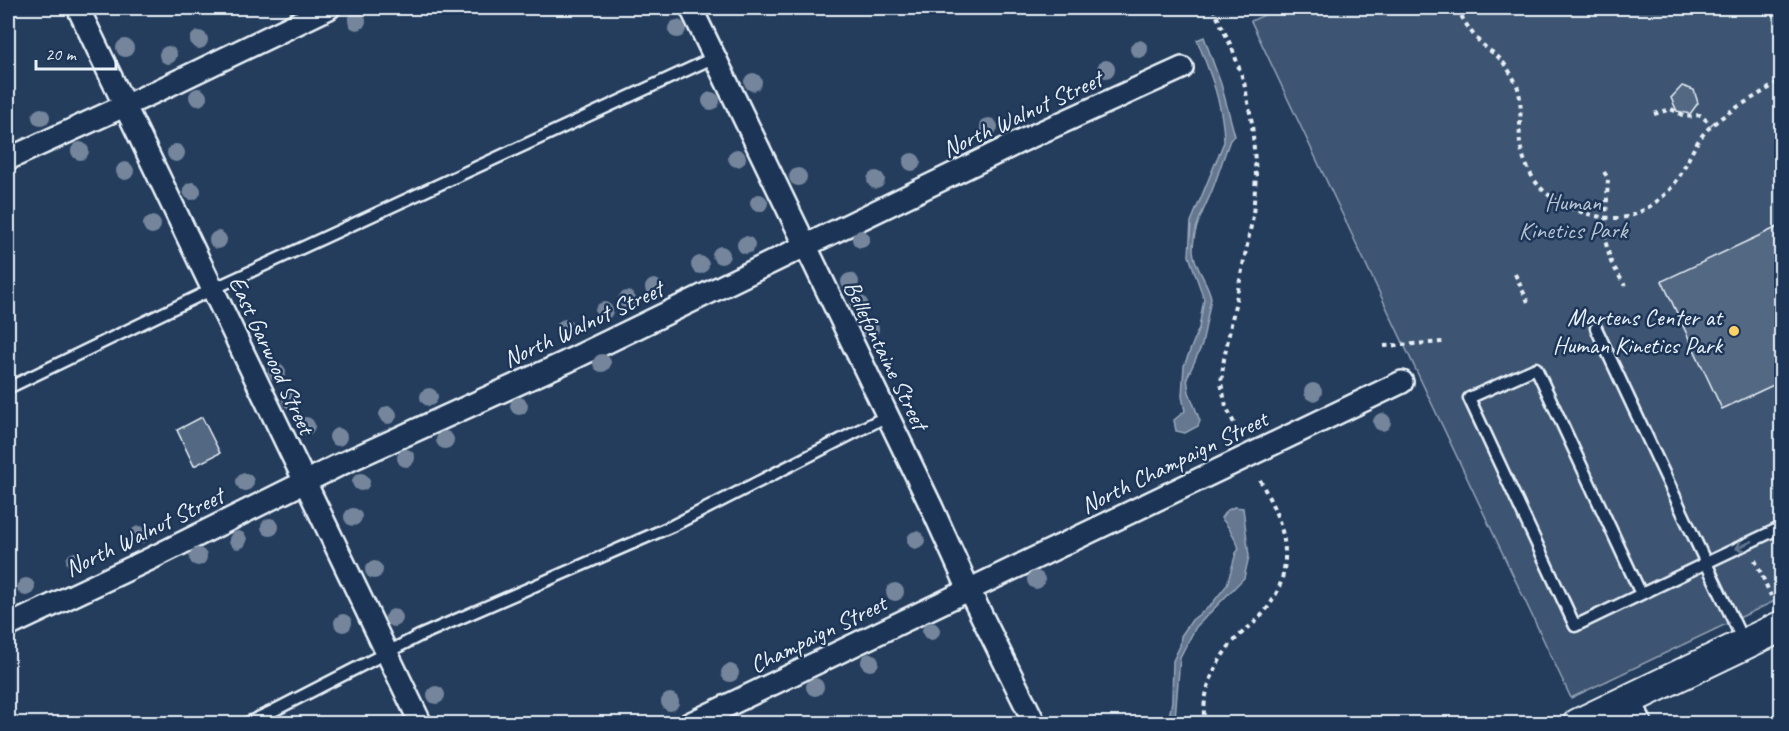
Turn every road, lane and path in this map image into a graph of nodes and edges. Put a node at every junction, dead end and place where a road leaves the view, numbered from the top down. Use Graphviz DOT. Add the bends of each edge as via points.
graph roads {
  1 [pos="78,8"];
  2 [pos="329,8"];
  3 [pos="691,8"];
  4 [pos="1213,8"];
  5 [pos="1457,8"];
  6 [pos="715,57"];
  7 [pos="1182,68"];
  8 [pos="1782,79"];
  9 [pos="126,105"];
  10 [pos="1654,114"];
  11 [pos="1712,125"];
  12 [pos="8,159"];
  13 [pos="1604,172"];
  14 [pos="1605,218"];
  15 [pos="805,246"];
  16 [pos="1515,274"];
  17 [pos="1625,286"];
  18 [pos="213,289"];
  19 [pos="1528,302"];
  20 [pos="1596,328"];
  21 [pos="1443,342"];
  22 [pos="1384,346"];
  23 [pos="1402,382"];
  24 [pos="8,388"];
  25 [pos="887,416"];
  26 [pos="1240,437"];
  27 [pos="1256,471"];
  28 [pos="305,482"];
  29 [pos="1782,527"];
  30 [pos="1747,543"];
  31 [pos="1706,563"];
  32 [pos="969,590"];
  33 [pos="1641,594"];
  34 [pos="1771,596"];
  35 [pos="8,626"];
  36 [pos="1782,626"];
  37 [pos="1744,643"];
  38 [pos="386,653"];
  39 [pos="1636,711"];
  40 [pos="245,723"];
  41 [pos="421,723"];
  42 [pos="689,723"];
  43 [pos="1035,723"];
  44 [pos="1204,723"];
  45 [pos="1578,723"];
  1 -- 9 [label="street, East Garwood Street"];
  2 -- 9 [label="street"];
  3 -- 6 [label="street, Bellefontaine Street"];
  4 -- 26 [label="path" via="1244,82 1256,175 1253,216 1221,383"];
  5 -- 14 [label="path" via="1465,25 1500,58 1517,84 1521,145 1538,186 1560,204"];
  6 -- 15 [label="street, Bellefontaine Street"];
  6 -- 18 [label="lane"];
  7 -- 15 [label="street, North Walnut Street"];
  8 -- 11 [label="path"];
  9 -- 12 [label="street"];
  9 -- 18 [label="street, East Garwood Street"];
  10 -- 11 [label="path" via="1671,109 1686,117 1700,115"];
  11 -- 14 [label="path" via="1701,136 1671,188 1654,204 1629,216"];
  13 -- 14 [label="path" via="1608,178"];
  14 -- 17 [label="path" via="1611,262"];
  15 -- 25 [label="street, Bellefontaine Street"];
  15 -- 28 [label="street, North Walnut Street"];
  16 -- 19 [label="path"];
  18 -- 24 [label="lane"];
  18 -- 28 [label="street, East Garwood Street"];
  20 -- 31 [label="lane"];
  21 -- 22 [label="path"];
  23 -- 32 [label="street, North Champaign Street"];
  25 -- 32 [label="street, Bellefontaine Street"];
  25 -- 38 [label="lane" via="672,526"];
  27 -- 44 [label="path" via="1280,522 1286,552 1284,575 1273,602 1222,656 1208,686"];
  28 -- 35 [label="street, North Walnut Street"];
  28 -- 38 [label="street, East Garwood Street"];
  29 -- 30 [label="lane"];
  30 -- 31 [label="lane, one-way"];
  30 -- 34 [label="path"];
  31 -- 33 [label="lane"];
  31 -- 37 [label="lane"];
  32 -- 42 [label="street, Champaign Street"];
  32 -- 43 [label="street, Bellefontaine Street"];
  33 -- 33 [label="lane" via="1575,626 1469,398 1536,368"];
  36 -- 37 [label="main road"];
  37 -- 39 [label="main road"];
  38 -- 40 [label="lane"];
  38 -- 41 [label="street, East Garwood Street"];
  39 -- 45 [label="main road"];
}
